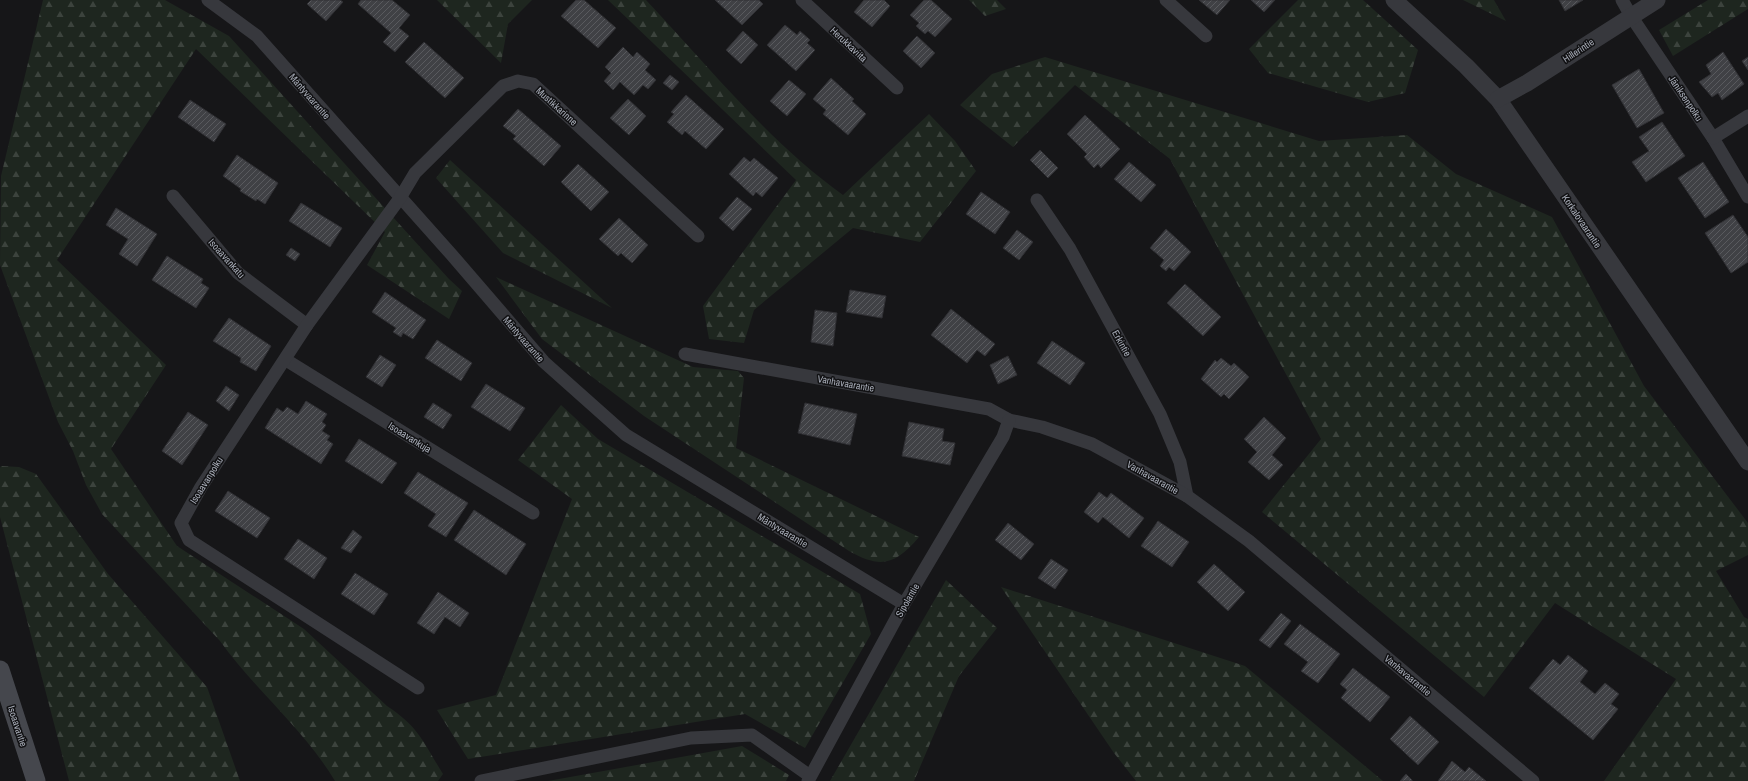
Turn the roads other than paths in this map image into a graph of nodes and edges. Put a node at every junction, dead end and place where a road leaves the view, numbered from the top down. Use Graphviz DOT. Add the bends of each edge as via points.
graph roads {
  1 [pos="208,0"];
  2 [pos="802,0"];
  3 [pos="1166,0"];
  4 [pos="1394,0"];
  5 [pos="1622,0"];
  6 [pos="1657,0"];
  7 [pos="1631,16"];
  8 [pos="1206,36"];
  9 [pos="897,88"];
  10 [pos="1498,99"];
  11 [pos="1748,116"];
  12 [pos="1713,138"];
  13 [pos="173,196"];
  14 [pos="1748,196"];
  15 [pos="400,198"];
  16 [pos="1037,200"];
  17 [pos="698,236"];
  18 [pos="308,325"];
  19 [pos="685,354"];
  20 [pos="286,360"];
  21 [pos="1009,420"];
  22 [pos="1748,462"];
  23 [pos="1187,496"];
  24 [pos="534,513"];
  25 [pos="904,604"];
  26 [pos="0,670"];
  27 [pos="418,688"];
  28 [pos="809,779"];
  29 [pos="36,781"];
  30 [pos="482,781"];
  31 [pos="1533,781"];
  1 -- 15 [label="street, Mäntyvaarantie" via="257,36"];
  2 -- 9 [label="street, Herukkaviita"];
  3 -- 8 [label="street"];
  4 -- 10 [label="street, Korkalovaarantie"];
  5 -- 7 [label="street, Jäniksenpolku"];
  6 -- 7 [label="street, Hillerintie"];
  7 -- 10 [label="street, Hillerintie" via="1527,84"];
  7 -- 12 [label="street, Jäniksenpolku"];
  10 -- 22 [label="street, Korkalovaarantie"];
  11 -- 12 [label="street"];
  12 -- 14 [label="street, Jäniksenpolku"];
  13 -- 18 [label="street, Isoaavankatu" via="238,273"];
  15 -- 17 [label="street, Mustikkarinne" via="415,173 490,97 503,86 518,81 533,84"];
  15 -- 18 [label="street, Isoaavanpolku"];
  15 -- 25 [label="street, Mäntyvaarantie" via="544,362 626,436"];
  16 -- 23 [label="street, Erkintie" via="1070,249 1157,408 1180,462"];
  18 -- 20 [label="street, Isoaavanpolku"];
  19 -- 21 [label="street, Vanhavaarantie" via="989,409"];
  20 -- 24 [label="street, Isoaavankuja"];
  20 -- 27 [label="street, Isoaavanpolku" via="201,487 181,523 189,540"];
  21 -- 23 [label="street, Vanhavaarantie" via="1042,427 1092,444"];
  21 -- 25 [label="street, Sipolantie" via="1002,437"];
  23 -- 31 [label="street, Vanhavaarantie" via="1249,541"];
  25 -- 28 [label="street, Sipolantie"];
  26 -- 29 [label="main road, Isoaavantie"];
  28 -- 30 [label="street" via="752,735 691,738"];
}
